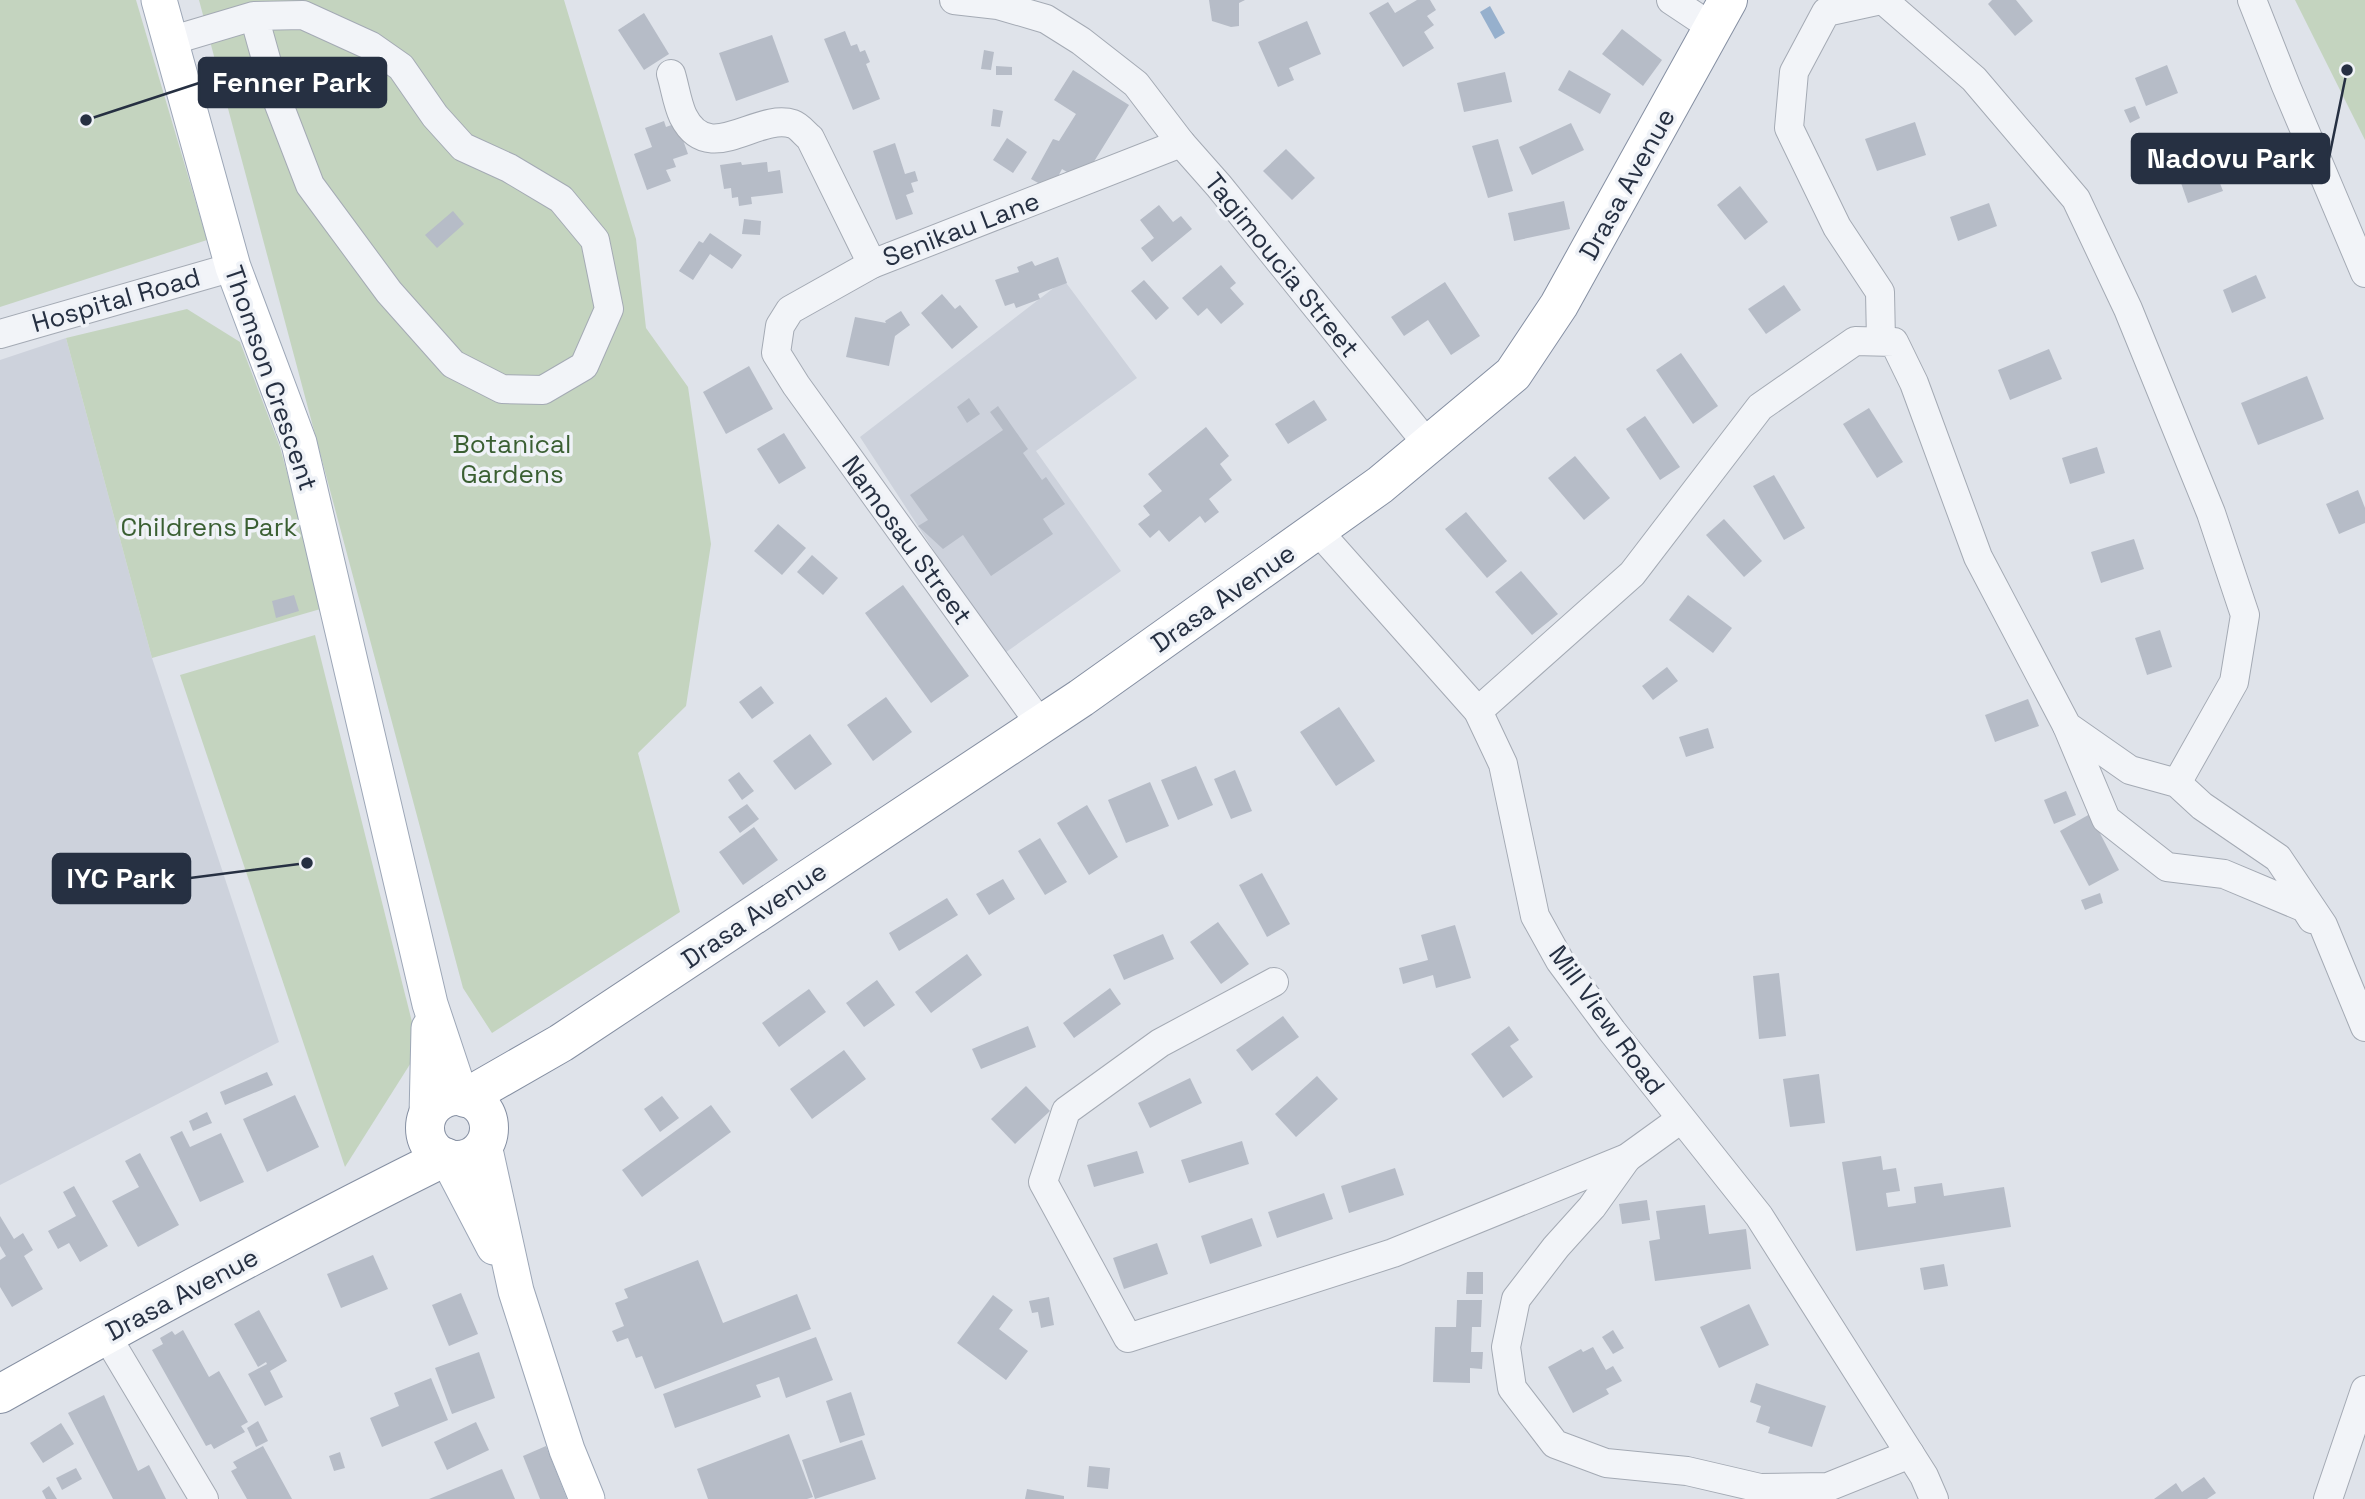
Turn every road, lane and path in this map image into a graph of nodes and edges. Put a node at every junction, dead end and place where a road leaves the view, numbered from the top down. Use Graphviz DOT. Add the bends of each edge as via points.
graph roads {
  1 [pos="159,0"];
  2 [pos="954,0"];
  3 [pos="1671,0"];
  4 [pos="1882,0"];
  5 [pos="2252,0"];
  6 [pos="1828,6"];
  7 [pos="1721,14"];
  8 [pos="254,16"];
  9 [pos="170,41"];
  10 [pos="671,74"];
  11 [pos="1181,143"];
  12 [pos="872,264"];
  13 [pos="233,267"];
  14 [pos="2365,272"];
  15 [pos="0,334"];
  16 [pos="1881,341"];
  17 [pos="776,353"];
  18 [pos="1429,446"];
  19 [pos="1318,531"];
  20 [pos="1478,711"];
  21 [pos="1041,725"];
  22 [pos="2067,726"];
  23 [pos="2176,783"];
  24 [pos="2337,955"];
  25 [pos="1274,982"];
  26 [pos="430,1004"];
  27 [pos="2365,1027"];
  28 [pos="474,1116"];
  29 [pos="1681,1119"];
  30 [pos="426,1121"];
  31 [pos="446,1158"];
  32 [pos="1627,1158"];
  33 [pos="365,1197"];
  34 [pos="516,1291"];
  35 [pos="106,1335"];
  36 [pos="2365,1390"];
  37 [pos="0,1394"];
  38 [pos="1910,1454"];
  39 [pos="204,1499"];
  40 [pos="587,1499"];
  41 [pos="1934,1499"];
  42 [pos="2328,1499"];
  1 -- 9 [label="main road, Thomson Crescent"];
  2 -- 11 [label="street, Tagimoucia Street" via="998,5 1046,19 1081,41 1136,84"];
  3 -- 7 [label="street"];
  4 -- 6 [label="street"];
  4 -- 23 [label="street" via="1974,79 2076,199 2128,309 2211,513 2245,615 2234,682"];
  5 -- 14 [label="street"];
  6 -- 16 [label="street" via="1794,72 1788,128 1837,227 1880,292"];
  7 -- 18 [label="highway, Drasa Avenue" via="1559,305 1513,374"];
  8 -- 8 [label="street" via="303,15 371,46 401,67 463,147 561,199 595,240 609,309 584,366 543,390 502,389 453,364 388,292 310,185 278,102"];
  8 -- 9 [label="street"];
  9 -- 13 [label="main road, Thomson Crescent"];
  10 -- 12 [label="street" via="684,117 697,134 715,139 771,124 793,124 810,138"];
  11 -- 12 [label="street, Senikau Lane"];
  11 -- 18 [label="street, Tagimoucia Street"];
  12 -- 17 [label="street, Senikau Lane" via="790,310 779,326"];
  13 -- 15 [label="street, Hospital Road"];
  13 -- 26 [label="main road, Thomson Crescent" via="299,443"];
  16 -- 20 [label="street" via="1855,341 1760,407 1632,574"];
  16 -- 22 [label="street" via="1894,342 1909,373 1978,556"];
  17 -- 21 [label="street, Namosau Street"];
  18 -- 19 [label="highway, Drasa Avenue"];
  19 -- 20 [label="street, Mill View Road"];
  19 -- 21 [label="highway, Drasa Avenue"];
  20 -- 29 [label="street, Mill View Road" via="1503,764 1535,916 1560,961"];
  21 -- 28 [label="highway, Drasa Avenue" via="561,1043"];
  22 -- 23 [label="street" via="2130,770"];
  22 -- 24 [label="street" via="2106,819 2167,867 2224,874 2305,908"];
  23 -- 24 [label="street" via="2278,858 2323,925"];
  24 -- 27 [label="street"];
  25 -- 32 [label="street" via="1160,1043 1066,1111 1043,1182 1128,1338 1393,1254"];
  26 -- 28 [label="main road, Thomson Crescent"];
  26 -- 30 [label="main road, Thomson Crescent"];
  28 -- 30 [label="highway" via="441,1101"];
  28 -- 31 [label="highway" via="468,1158"];
  28 -- 34 [label="main road, Thomson Crescent"];
  29 -- 32 [label="street"];
  29 -- 38 [label="street, Mill View Road" via="1759,1216"];
  30 -- 31 [label="highway" via="429,1144"];
  30 -- 33 [label="highway, Drasa Avenue"];
  31 -- 33 [label="highway, Drasa Avenue"];
  31 -- 34 [label="main road"];
  32 -- 38 [label="street" via="1516,1299 1506,1347 1512,1388 1555,1444 1606,1463 1687,1471 1760,1488 1828,1487"];
  33 -- 35 [label="highway, Drasa Avenue"];
  34 -- 40 [label="main road"];
  35 -- 37 [label="highway, Drasa Avenue"];
  35 -- 39 [label="street"];
  36 -- 42 [label="street"];
  38 -- 41 [label="street, Mill View Road"];
}
